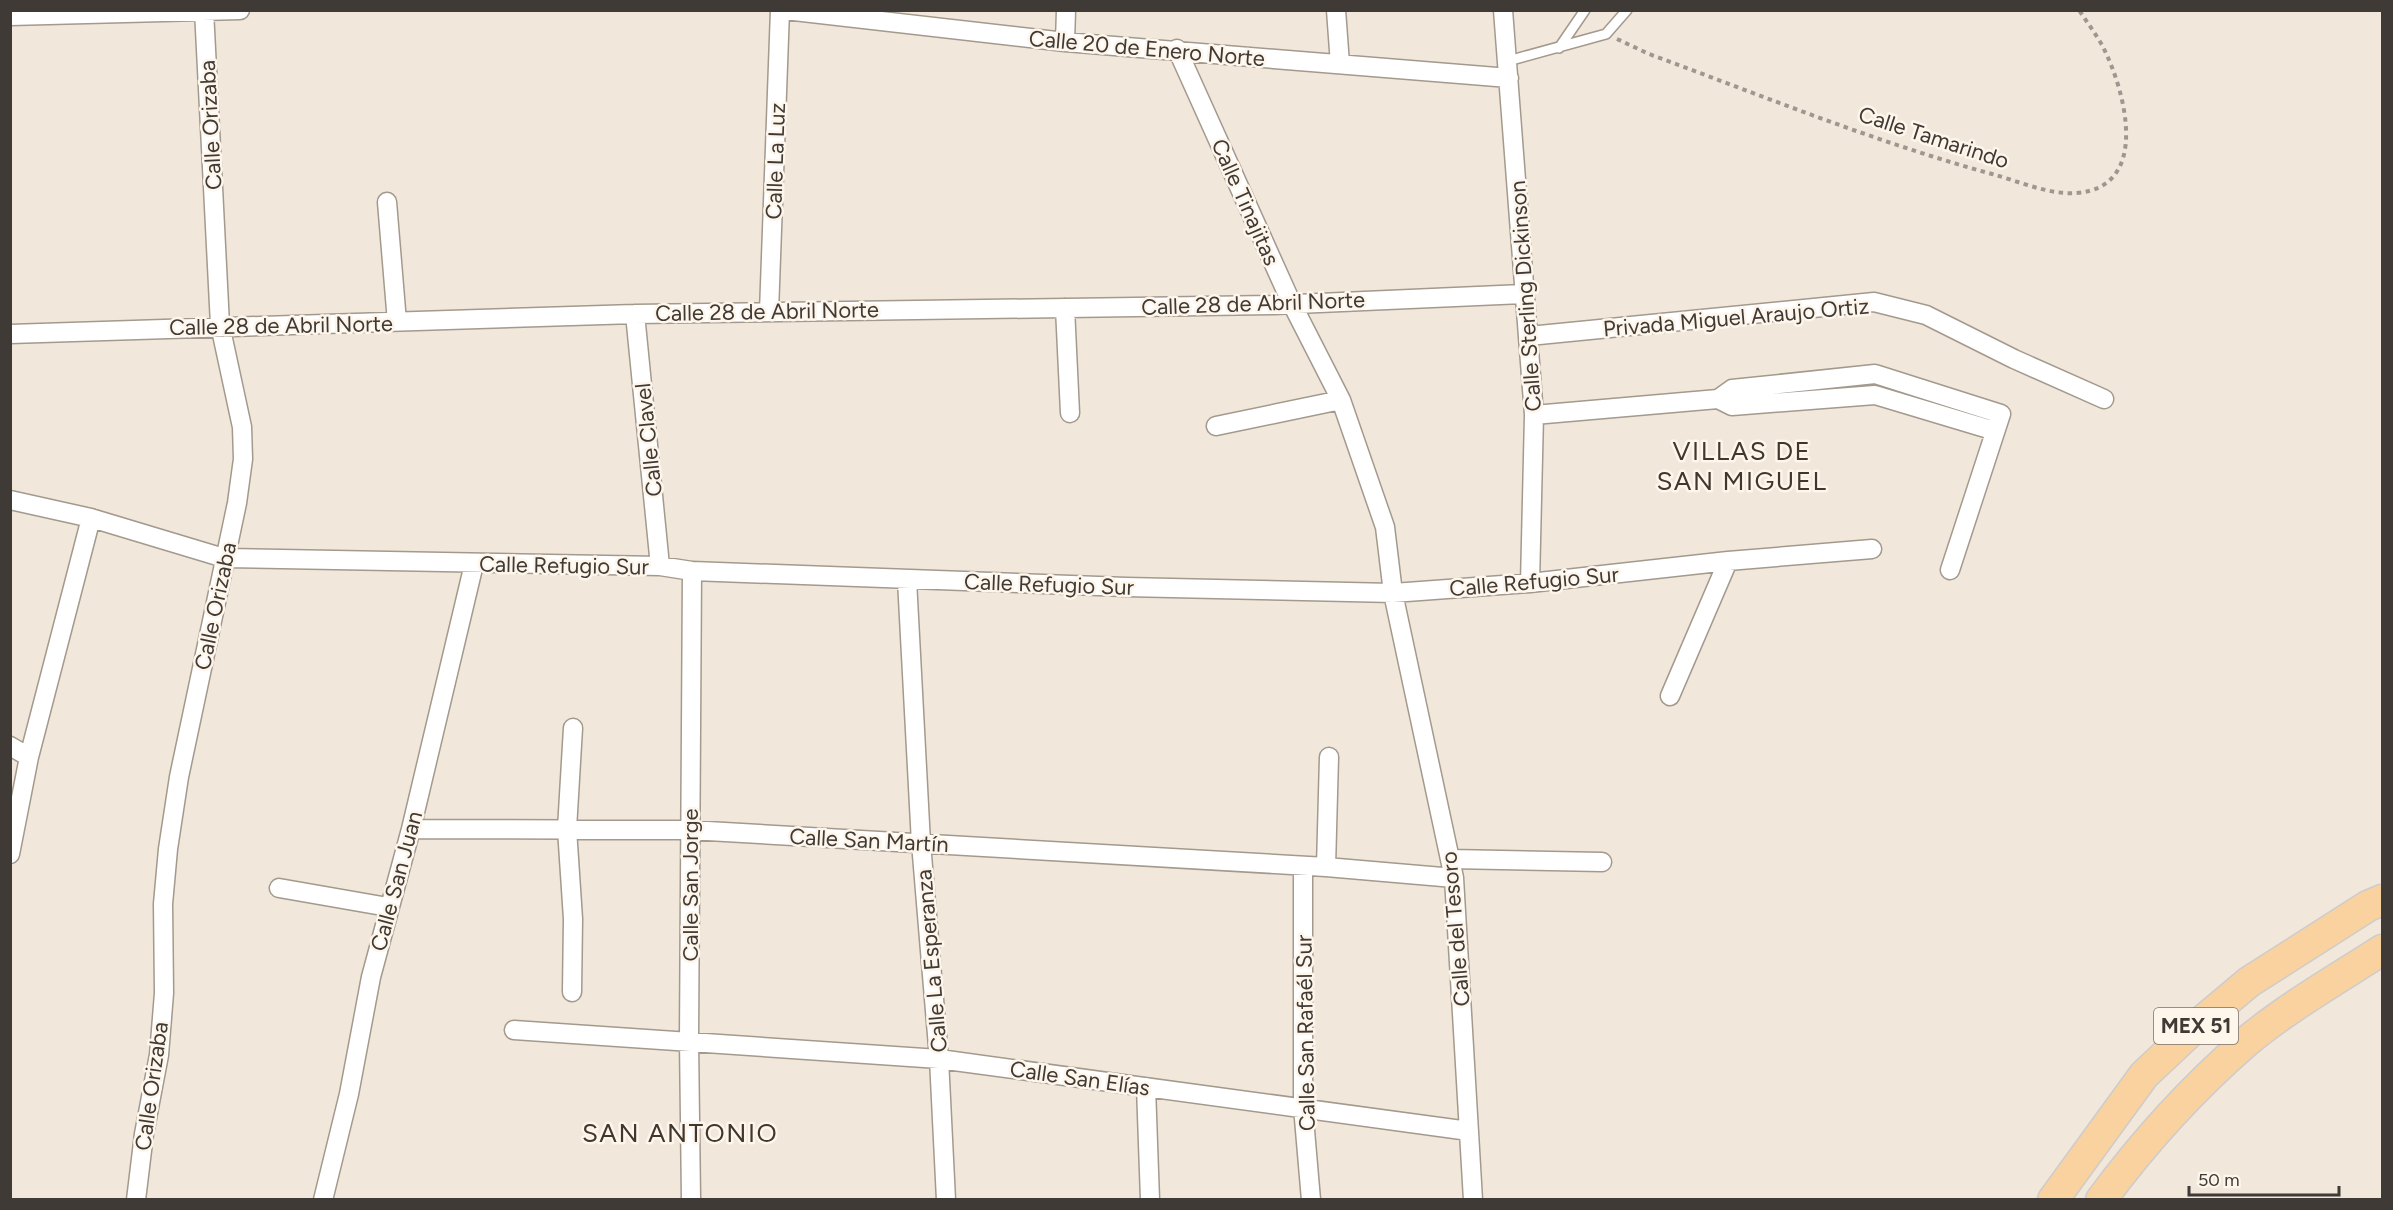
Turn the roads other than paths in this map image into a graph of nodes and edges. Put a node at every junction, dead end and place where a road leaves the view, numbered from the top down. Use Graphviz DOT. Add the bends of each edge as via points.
graph roads {
  1 [pos="240,10"];
  2 [pos="1066,10"];
  3 [pos="1336,10"];
  4 [pos="1503,10"];
  5 [pos="1585,10"];
  6 [pos="1627,10"];
  7 [pos="789,11"];
  8 [pos="204,12"];
  9 [pos="10,16"];
  10 [pos="1065,42"];
  11 [pos="1559,48"];
  12 [pos="1177,49"];
  13 [pos="1340,64"];
  14 [pos="1508,70"];
  15 [pos="387,202"];
  16 [pos="1523,294"];
  17 [pos="1291,302"];
  18 [pos="1065,308"];
  19 [pos="769,312"];
  20 [pos="635,314"];
  21 [pos="397,322"];
  22 [pos="220,326"];
  23 [pos="10,334"];
  24 [pos="1529,336"];
  25 [pos="1875,374"];
  26 [pos="1875,394"];
  27 [pos="1739,397"];
  28 [pos="2104,399"];
  29 [pos="1341,400"];
  30 [pos="1070,413"];
  31 [pos="1534,415"];
  32 [pos="1216,426"];
  33 [pos="1995,431"];
  34 [pos="10,500"];
  35 [pos="91,518"];
  36 [pos="1872,549"];
  37 [pos="224,558"];
  38 [pos="1728,561"];
  39 [pos="474,564"];
  40 [pos="660,566"];
  41 [pos="1950,570"];
  42 [pos="692,571"];
  43 [pos="907,580"];
  44 [pos="1530,583"];
  45 [pos="1393,593"];
  46 [pos="1670,696"];
  47 [pos="573,728"];
  48 [pos="10,746"];
  49 [pos="29,757"];
  50 [pos="1329,757"];
  51 [pos="411,829"];
  52 [pos="567,829"];
  53 [pos="690,830"];
  54 [pos="921,843"];
  55 [pos="10,854"];
  56 [pos="1451,859"];
  57 [pos="1602,862"];
  58 [pos="1303,867"];
  59 [pos="1326,867"];
  60 [pos="1454,878"];
  61 [pos="279,888"];
  62 [pos="2382,900"];
  63 [pos="388,907"];
  64 [pos="2382,950"];
  65 [pos="572,992"];
  66 [pos="514,1030"];
  67 [pos="688,1040"];
  68 [pos="939,1059"];
  69 [pos="1146,1087"];
  70 [pos="1303,1107"];
  71 [pos="1469,1131"];
  72 [pos="136,1200"];
  73 [pos="323,1200"];
  74 [pos="691,1200"];
  75 [pos="946,1200"];
  76 [pos="1150,1200"];
  77 [pos="1311,1200"];
  78 [pos="1473,1200"];
  79 [pos="2054,1200"];
  80 [pos="2101,1200"];
  1 -- 8 [label="street"];
  2 -- 10 [label="street"];
  3 -- 13 [label="street"];
  4 -- 14 [label="street, Calle Sterling Dickinson"];
  5 -- 11 [label="lane"];
  6 -- 11 [label="lane" via="1606,34"];
  7 -- 10 [label="street, Calle 20 de Enero Norte"];
  7 -- 19 [label="street, Calle La Luz"];
  8 -- 9 [label="street"];
  8 -- 22 [label="street, Calle Orizaba"];
  10 -- 12 [label="street, Calle 20 de Enero Norte"];
  11 -- 14 [label="lane"];
  12 -- 13 [label="street, Calle 20 de Enero Norte"];
  12 -- 17 [label="street, Calle Tinajitas"];
  13 -- 14 [label="street, Calle 20 de Enero Norte"];
  14 -- 16 [label="street, Calle Sterling Dickinson"];
  15 -- 21 [label="street"];
  16 -- 17 [label="street, Calle 28 de Abril Norte"];
  16 -- 24 [label="street, Calle Sterling Dickinson"];
  17 -- 18 [label="street, Calle 28 de Abril Norte"];
  17 -- 29 [label="street, Calle Tinajitas"];
  18 -- 19 [label="street, Calle 28 de Abril Norte"];
  18 -- 30 [label="street"];
  19 -- 20 [label="street, Calle 28 de Abril Norte"];
  20 -- 21 [label="street, Calle 28 de Abril Norte"];
  20 -- 40 [label="street, Calle Clavel"];
  21 -- 22 [label="street, Calle 28 de Abril Norte"];
  22 -- 23 [label="street, Calle 28 de Abril Norte"];
  22 -- 37 [label="street, Calle Orizaba" via="242,427 243,459"];
  24 -- 28 [label="street, Privada Miguel Araujo Ortiz" via="1874,302 1926,315"];
  24 -- 31 [label="street, Calle Sterling Dickinson"];
  25 -- 26 [label="street"];
  25 -- 27 [label="street"];
  25 -- 33 [label="street" via="2001,414"];
  26 -- 27 [label="street"];
  26 -- 33 [label="street"];
  27 -- 31 [label="street" via="1732,389 1718,399"];
  29 -- 32 [label="street"];
  29 -- 45 [label="street, Calle Tinajitas" via="1385,527"];
  31 -- 44 [label="street, Calle Sterling Dickinson"];
  33 -- 41 [label="street"];
  34 -- 35 [label="street, Calle Refugio Sur"];
  35 -- 37 [label="street, Calle Refugio Sur"];
  35 -- 49 [label="street"];
  36 -- 38 [label="street, Calle Refugio Sur"];
  37 -- 39 [label="street, Calle Refugio Sur"];
  37 -- 72 [label="street, Calle Orizaba" via="168,849 159,1055"];
  38 -- 44 [label="street, Calle Refugio Sur"];
  38 -- 46 [label="street"];
  39 -- 40 [label="street, Calle Refugio Sur"];
  39 -- 51 [label="street, Calle San Juan"];
  40 -- 42 [label="street, Calle Refugio Sur"];
  42 -- 43 [label="street, Calle Refugio Sur"];
  42 -- 53 [label="street, Calle San Jorge"];
  43 -- 45 [label="street, Calle Refugio Sur"];
  43 -- 54 [label="street, Calle La Esperanza"];
  44 -- 45 [label="street, Calle Refugio Sur"];
  45 -- 56 [label="street, Calle del Tesoro"];
  47 -- 52 [label="street"];
  48 -- 49 [label="street"];
  49 -- 55 [label="street"];
  50 -- 59 [label="street"];
  51 -- 52 [label="street, Calle San Martín"];
  51 -- 63 [label="street, Calle San Juan"];
  52 -- 53 [label="street, Calle San Martín"];
  52 -- 65 [label="street" via="573,919"];
  53 -- 54 [label="street, Calle San Martín"];
  53 -- 67 [label="street, Calle San Jorge"];
  54 -- 58 [label="street, Calle San Martín"];
  54 -- 68 [label="street, Calle La Esperanza"];
  56 -- 57 [label="street"];
  56 -- 60 [label="street, Calle del Tesoro"];
  58 -- 59 [label="street, Calle San Martín"];
  58 -- 70 [label="street, Calle San Rafaél Sur"];
  59 -- 60 [label="street, Calle San Martín"];
  60 -- 71 [label="street, Calle del Tesoro"];
  61 -- 63 [label="street"];
  62 -- 79 [label="main road, MEX 51" via="2249,982 2193,1029 2144,1075"];
  63 -- 73 [label="street, Calle San Juan"];
  64 -- 80 [label="main road, MEX 51" via="2247,1042 2170,1118"];
  66 -- 67 [label="street, Calle San Elías"];
  67 -- 68 [label="street, Calle San Elías"];
  67 -- 74 [label="street, Calle San Jorge"];
  68 -- 69 [label="street, Calle San Elías"];
  68 -- 75 [label="street, Calle La Esperanza"];
  69 -- 70 [label="street, Calle San Elías"];
  69 -- 76 [label="street"];
  70 -- 71 [label="street, Calle San Elías"];
  70 -- 77 [label="street, Calle San Rafaél Sur"];
  71 -- 78 [label="street, Calle del Tesoro"];
}
